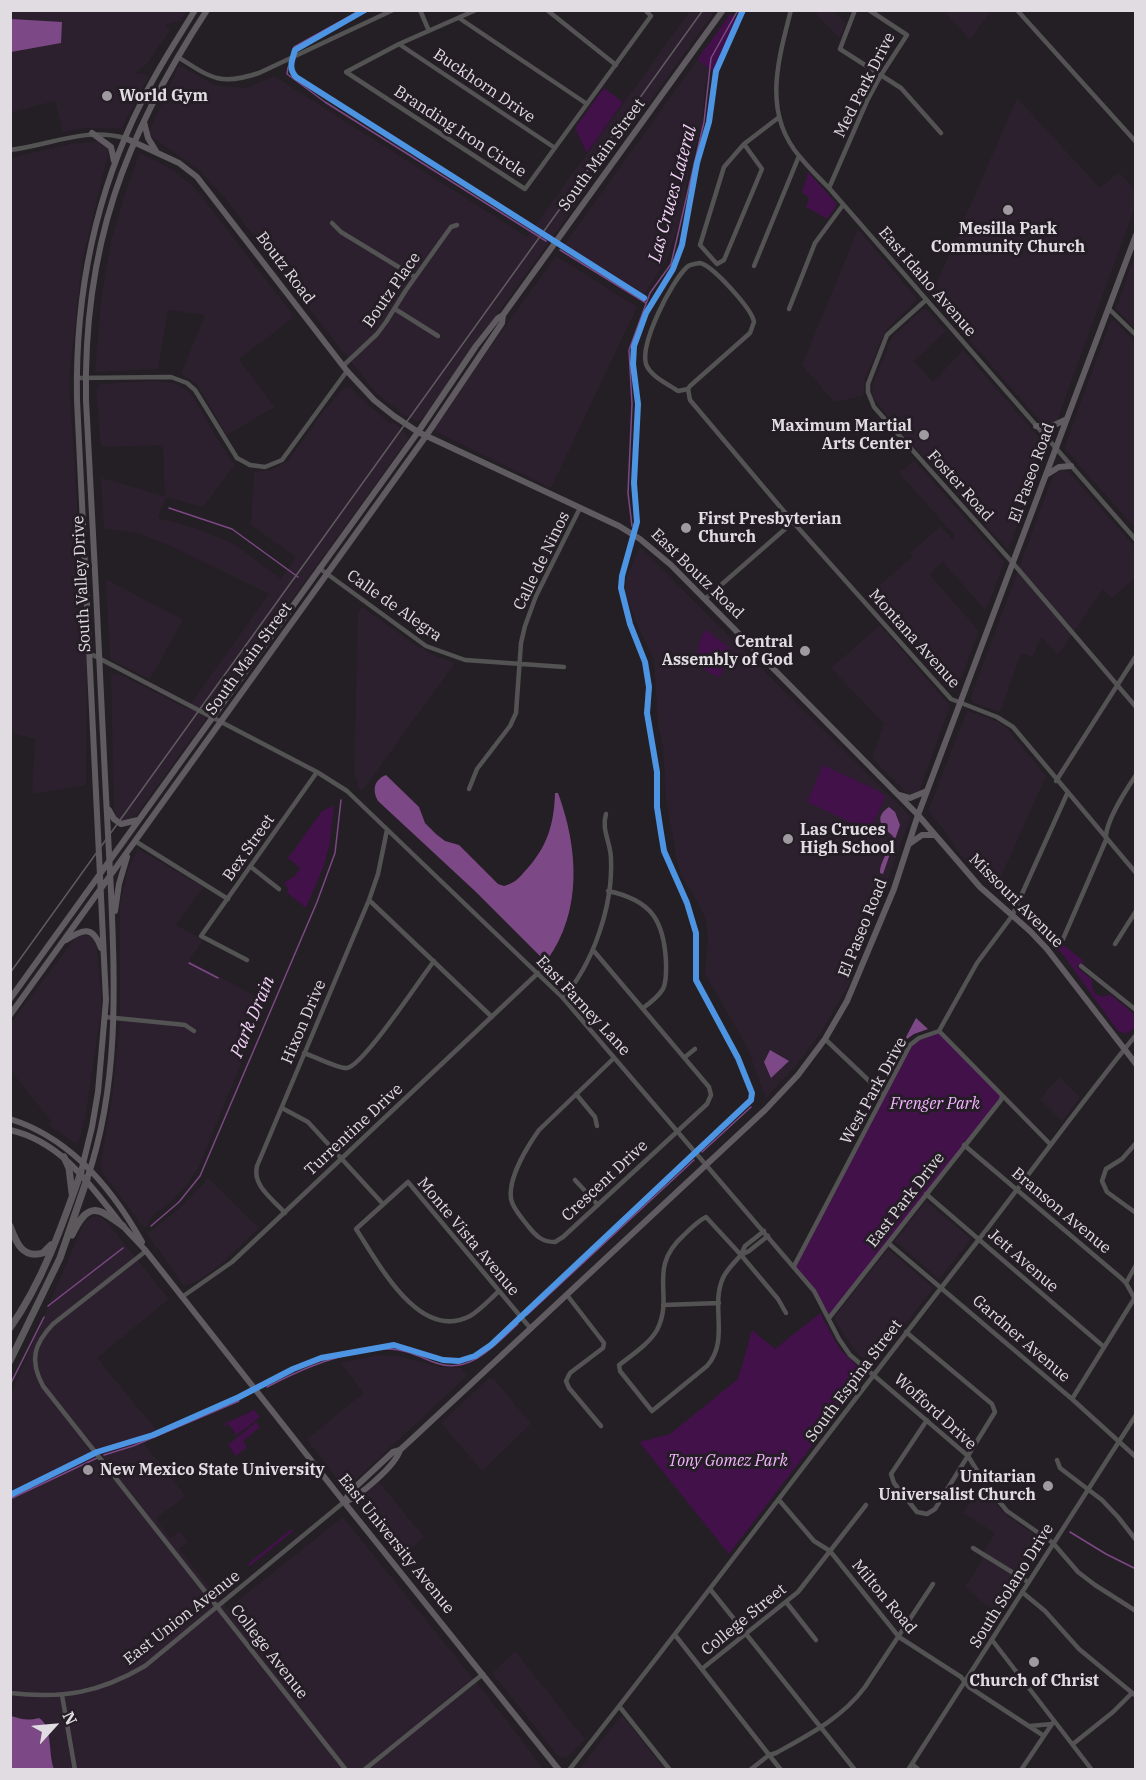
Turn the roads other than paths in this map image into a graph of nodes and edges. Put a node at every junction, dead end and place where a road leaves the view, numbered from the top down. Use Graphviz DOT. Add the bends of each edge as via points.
graph roads {
  1 [pos="195,10"];
  2 [pos="207,10"];
  3 [pos="393,10"];
  4 [pos="420,10"];
  5 [pos="476,10"];
  6 [pos="547,10"];
  7 [pos="645,10"];
  8 [pos="723,10"];
  9 [pos="855,10"];
  10 [pos="870,10"];
  11 [pos="1017,10"];
  12 [pos="791,11"];
  13 [pos="459,18"];
  14 [pos="429,31"];
  15 [pos="399,44"];
  16 [pos="178,57"];
  17 [pos="616,65"];
  18 [pos="881,75"];
  19 [pos="587,104"];
  20 [pos="144,118"];
  21 [pos="778,118"];
  22 [pos="92,133"];
  23 [pos="941,133"];
  24 [pos="125,138"];
  25 [pos="134,141"];
  26 [pos="1136,142"];
  27 [pos="744,144"];
  28 [pos="555,148"];
  29 [pos="10,150"];
  30 [pos="156,151"];
  31 [pos="799,156"];
  32 [pos="114,165"];
  33 [pos="829,188"];
  34 [pos="843,205"];
  35 [pos="332,223"];
  36 [pos="457,225"];
  37 [pos="1136,235"];
  38 [pos="754,266"];
  39 [pos="415,277"];
  40 [pos="926,300"];
  41 [pos="1108,308"];
  42 [pos="394,309"];
  43 [pos="789,309"];
  44 [pos="503,315"];
  45 [pos="1136,335"];
  46 [pos="438,336"];
  47 [pos="345,369"];
  48 [pos="76,378"];
  49 [pos="86,378"];
  50 [pos="688,389"];
  51 [pos="1066,420"];
  52 [pos="406,424"];
  53 [pos="1036,426"];
  54 [pos="418,432"];
  55 [pos="426,436"];
  56 [pos="1055,448"];
  57 [pos="1071,466"];
  58 [pos="1045,475"];
  59 [pos="580,508"];
  60 [pos="793,522"];
  61 [pos="1136,540"];
  62 [pos="1012,562"];
  63 [pos="319,568"];
  64 [pos="327,574"];
  65 [pos="705,599"];
  66 [pos="89,653"];
  67 [pos="1136,656"];
  68 [pos="99,660"];
  69 [pos="520,664"];
  70 [pos="564,667"];
  71 [pos="1117,684"];
  72 [pos="960,702"];
  73 [pos="1136,706"];
  74 [pos="213,718"];
  75 [pos="221,722"];
  76 [pos="317,772"];
  77 [pos="1136,775"];
  78 [pos="1056,781"];
  79 [pos="469,789"];
  80 [pos="927,790"];
  81 [pos="897,794"];
  82 [pos="1067,794"];
  83 [pos="107,806"];
  84 [pos="606,814"];
  85 [pos="918,816"];
  86 [pos="139,820"];
  87 [pos="387,830"];
  88 [pos="935,835"];
  89 [pos="1106,840"];
  90 [pos="135,841"];
  91 [pos="909,844"];
  92 [pos="129,849"];
  93 [pos="110,861"];
  94 [pos="251,867"];
  95 [pos="101,873"];
  96 [pos="1136,873"];
  97 [pos="111,875"];
  98 [pos="101,888"];
  99 [pos="279,889"];
  100 [pos="608,891"];
  101 [pos="228,899"];
  102 [pos="369,900"];
  103 [pos="1136,911"];
  104 [pos="1012,916"];
  105 [pos="113,927"];
  106 [pos="1063,939"];
  107 [pos="63,942"];
  108 [pos="1115,944"];
  109 [pos="592,950"];
  110 [pos="104,959"];
  111 [pos="248,960"];
  112 [pos="434,961"];
  113 [pos="1081,966"];
  114 [pos="538,974"];
  115 [pos="563,998"];
  116 [pos="10,999"];
  117 [pos="643,1008"];
  118 [pos="1136,1010"];
  119 [pos="10,1015"];
  120 [pos="105,1017"];
  121 [pos="114,1017"];
  122 [pos="492,1017"];
  123 [pos="194,1030"];
  124 [pos="939,1031"];
  125 [pos="1136,1035"];
  126 [pos="825,1039"];
  127 [pos="695,1048"];
  128 [pos="1124,1048"];
  129 [pos="304,1053"];
  130 [pos="685,1057"];
  131 [pos="614,1058"];
  132 [pos="1136,1064"];
  133 [pos="576,1094"];
  134 [pos="883,1095"];
  135 [pos="1002,1096"];
  136 [pos="282,1108"];
  137 [pos="10,1119"];
  138 [pos="597,1126"];
  139 [pos="10,1130"];
  140 [pos="676,1131"];
  141 [pos="1136,1143"];
  142 [pos="1050,1144"];
  143 [pos="964,1145"];
  144 [pos="64,1157"];
  145 [pos="342,1158"];
  146 [pos="83,1161"];
  147 [pos="707,1165"];
  148 [pos="90,1169"];
  149 [pos="81,1172"];
  150 [pos="87,1179"];
  151 [pos="574,1180"];
  152 [pos="1016,1190"];
  153 [pos="926,1194"];
  154 [pos="72,1196"];
  155 [pos="383,1204"];
  156 [pos="598,1205"];
  157 [pos="285,1213"];
  158 [pos="1136,1213"];
  159 [pos="10,1226"];
  160 [pos="60,1226"];
  161 [pos="123,1226"];
  162 [pos="764,1231"];
  163 [pos="768,1236"];
  164 [pos="979,1239"];
  165 [pos="888,1242"];
  166 [pos="146,1251"];
  167 [pos="741,1255"];
  168 [pos="60,1258"];
  169 [pos="1136,1265"];
  170 [pos="794,1266"];
  171 [pos="1126,1283"];
  172 [pos="940,1286"];
  173 [pos="498,1292"];
  174 [pos="567,1295"];
  175 [pos="182,1297"];
  176 [pos="1135,1300"];
  177 [pos="719,1303"];
  178 [pos="663,1305"];
  179 [pos="786,1313"];
  180 [pos="829,1318"];
  181 [pos="10,1328"];
  182 [pos="531,1329"];
  183 [pos="906,1332"];
  184 [pos="1104,1347"];
  185 [pos="10,1362"];
  186 [pos="875,1375"];
  187 [pos="1072,1399"];
  188 [pos="1136,1415"];
  189 [pos="927,1420"];
  190 [pos="601,1426"];
  191 [pos="1118,1441"];
  192 [pos="968,1456"];
  193 [pos="1136,1457"];
  194 [pos="1057,1460"];
  195 [pos="1088,1489"];
  196 [pos="779,1500"];
  197 [pos="344,1502"];
  198 [pos="866,1505"];
  199 [pos="1136,1540"];
  200 [pos="1053,1543"];
  201 [pos="974,1548"];
  202 [pos="830,1551"];
  203 [pos="1028,1582"];
  204 [pos="933,1584"];
  205 [pos="710,1589"];
  206 [pos="1022,1592"];
  207 [pos="786,1602"];
  208 [pos="218,1606"];
  209 [pos="1136,1611"];
  210 [pos="746,1634"];
  211 [pos="675,1635"];
  212 [pos="899,1637"];
  213 [pos="816,1640"];
  214 [pos="992,1640"];
  215 [pos="702,1668"];
  216 [pos="483,1674"];
  217 [pos="965,1682"];
  218 [pos="10,1693"];
  219 [pos="62,1695"];
  220 [pos="1134,1695"];
  221 [pos="620,1706"];
  222 [pos="1053,1722"];
  223 [pos="1029,1726"];
  224 [pos="822,1727"];
  225 [pos="1044,1736"];
  226 [pos="1073,1744"];
  227 [pos="769,1755"];
  228 [pos="910,1767"];
  229 [pos="1092,1769"];
  230 [pos="75,1770"];
  231 [pos="346,1770"];
  232 [pos="364,1770"];
  233 [pos="559,1770"];
  234 [pos="569,1770"];
  235 [pos="670,1770"];
  236 [pos="750,1770"];
  237 [pos="781,1770"];
  238 [pos="855,1770"];
  239 [pos="919,1770"];
  240 [pos="1021,1770"];
  1 -- 24 [label="main road, South Valley Drive" via="149,87"];
  2 -- 16 [label="main road, South Valley Drive"];
  3 -- 16 [label="street" via="241,79 206,75"];
  4 -- 14 [label="street"];
  5 -- 13 [label="street, Branding Iron Circle"];
  6 -- 17 [label="street"];
  7 -- 17 [label="street, Branding Iron Circle" via="651,16"];
  8 -- 44 [label="main road, South Main Street"];
  9 -- 18 [label="street" via="840,49"];
  10 -- 18 [label="street, Med Park Drive" via="907,35"];
  11 -- 26 [label="street"];
  12 -- 21 [label="street, East Idaho Avenue" via="777,77"];
  13 -- 14 [label="street, Branding Iron Circle"];
  13 -- 19 [label="street"];
  14 -- 15 [label="street, Branding Iron Circle"];
  15 -- 28 [label="street, Buckhorn Drive"];
  15 -- 28 [label="street, Branding Iron Circle" via="346,72 525,189"];
  16 -- 20 [label="main road, South Valley Drive"];
  17 -- 19 [label="street, Branding Iron Circle"];
  18 -- 23 [label="street" via="901,88"];
  18 -- 33 [label="street, Med Park Drive"];
  19 -- 28 [label="street, Branding Iron Circle"];
  20 -- 25 [label="main road, South Valley Drive"];
  20 -- 30 [label="main road" via="144,128"];
  21 -- 27 [label="street"];
  21 -- 31 [label="street, East Idaho Avenue"];
  22 -- 24 [label="street"];
  22 -- 29 [label="street"];
  22 -- 32 [label="main road" via="111,147"];
  24 -- 25 [label="main road, Boutz Road"];
  24 -- 32 [label="main road, South Valley Drive"];
  25 -- 30 [label="main road, Boutz Road"];
  25 -- 49 [label="main road, South Valley Drive" via="116,189 96,267"];
  27 -- 27 [label="street" via="762,169 724,260 717,264 700,245 724,167"];
  30 -- 47 [label="main road, Boutz Road" via="197,177"];
  31 -- 33 [label="street, East Idaho Avenue"];
  31 -- 38 [label="street"];
  32 -- 48 [label="main road, South Valley Drive" via="86,269"];
  33 -- 34 [label="street, East Idaho Avenue"];
  34 -- 40 [label="street, East Idaho Avenue"];
  34 -- 43 [label="street" via="815,243"];
  35 -- 39 [label="street"];
  36 -- 39 [label="street, Boutz Place" via="451,227"];
  37 -- 41 [label="main road, El Paseo Road"];
  39 -- 42 [label="street, Boutz Place"];
  40 -- 53 [label="street, East Idaho Avenue"];
  40 -- 62 [label="street, Foster Road" via="887,335 870,378 870,400"];
  41 -- 45 [label="street"];
  41 -- 51 [label="main road, El Paseo Road"];
  42 -- 46 [label="street"];
  42 -- 47 [label="street, Boutz Place"];
  44 -- 54 [label="main road, South Main Street" via="476,346"];
  44 -- 55 [label="main road, South Main Street" via="502,323"];
  47 -- 49 [label="street, Boutz Place" via="282,460 265,467 237,458 187,383 171,377"];
  47 -- 52 [label="main road, Boutz Road" via="374,400"];
  48 -- 49 [label="street, Boutz Place"];
  48 -- 66 [label="main road, South Valley Drive"];
  49 -- 68 [label="main road, South Valley Drive"];
  50 -- 50 [label="street" via="750,333 754,322 721,279 700,263 686,268 660,307 645,356 651,373 678,391"];
  50 -- 60 [label="street, Montana Avenue" via="690,400"];
  51 -- 53 [label="main road" via="1050,427"];
  51 -- 56 [label="main road, El Paseo Road"];
  52 -- 54 [label="main road, East Boutz Road"];
  53 -- 56 [label="street, East Idaho Avenue"];
  54 -- 55 [label="main road, East Boutz Road"];
  54 -- 63 [label="main road, South Main Street"];
  55 -- 59 [label="main road, East Boutz Road"];
  55 -- 64 [label="main road, South Main Street"];
  56 -- 57 [label="street, East Idaho Avenue"];
  56 -- 58 [label="main road, El Paseo Road"];
  57 -- 58 [label="main road" via="1059,466"];
  57 -- 61 [label="street, East Idaho Avenue"];
  58 -- 62 [label="main road, El Paseo Road"];
  59 -- 65 [label="main road, East Boutz Road" via="640,538"];
  59 -- 69 [label="street, Calle de Ninos" via="530,609"];
  60 -- 65 [label="street"];
  60 -- 72 [label="street, Montana Avenue" via="951,699"];
  62 -- 71 [label="street, Foster Road"];
  62 -- 72 [label="main road, El Paseo Road"];
  63 -- 64 [label="street, Calle de Alegra"];
  63 -- 74 [label="main road, South Main Street"];
  64 -- 69 [label="street, Calle de Alegra" via="426,646 465,660"];
  64 -- 75 [label="main road, South Main Street"];
  65 -- 81 [label="main road, East Boutz Road"];
  66 -- 68 [label="street, East Farney Lane"];
  66 -- 95 [label="main road, South Valley Drive"];
  67 -- 71 [label="street"];
  68 -- 74 [label="street, East Farney Lane"];
  68 -- 83 [label="main road, South Valley Drive"];
  69 -- 70 [label="street, Calle de Alegra"];
  69 -- 79 [label="street, Calle de Ninos" via="516,713 477,769"];
  71 -- 73 [label="street, Foster Road"];
  71 -- 78 [label="street"];
  72 -- 78 [label="street, Montana Avenue" via="1013,727"];
  72 -- 80 [label="main road, El Paseo Road"];
  74 -- 75 [label="street, East Farney Lane"];
  74 -- 86 [label="main road, South Main Street"];
  75 -- 76 [label="street, East Farney Lane"];
  75 -- 90 [label="main road, South Main Street"];
  76 -- 87 [label="street, East Farney Lane" via="347,791"];
  76 -- 94 [label="street, Bex Street"];
  77 -- 89 [label="street" via="1105,831"];
  78 -- 82 [label="street, Montana Avenue"];
  80 -- 81 [label="main road" via="910,798"];
  80 -- 85 [label="main road, El Paseo Road"];
  81 -- 85 [label="main road, East Boutz Road"];
  82 -- 89 [label="street, Montana Avenue"];
  82 -- 104 [label="street"];
  83 -- 86 [label="main road" via="121,824"];
  83 -- 93 [label="main road, South Valley Drive"];
  84 -- 100 [label="street" via="603,823 611,859"];
  85 -- 88 [label="main road, Missouri Avenue"];
  85 -- 91 [label="main road, El Paseo Road"];
  86 -- 93 [label="main road, South Main Street"];
  87 -- 102 [label="street, Hixon Drive"];
  87 -- 114 [label="street, East Farney Lane"];
  88 -- 91 [label="main road" via="922,835"];
  88 -- 104 [label="main road, Missouri Avenue" via="980,887"];
  89 -- 96 [label="street, Montana Avenue"];
  89 -- 106 [label="street"];
  90 -- 92 [label="main road, South Main Street"];
  90 -- 101 [label="street"];
  91 -- 126 [label="main road, El Paseo Road" via="856,982"];
  92 -- 97 [label="main road, South Main Street"];
  92 -- 105 [label="main road"];
  93 -- 95 [label="main road, South Main Street"];
  93 -- 97 [label="main road, South Valley Drive"];
  94 -- 99 [label="street"];
  94 -- 101 [label="street, Bex Street"];
  95 -- 98 [label="main road, South Valley Drive"];
  95 -- 116 [label="main road, South Main Street"];
  97 -- 98 [label="main road, South Main Street"];
  97 -- 105 [label="main road, South Valley Drive"];
  98 -- 107 [label="main road, South Main Street"];
  98 -- 110 [label="main road, South Valley Drive"];
  100 -- 109 [label="street"];
  100 -- 117 [label="street" via="640,902 661,927 665,939 664,986"];
  101 -- 111 [label="street, Bex Street" via="201,936"];
  102 -- 112 [label="street"];
  102 -- 129 [label="street, Hixon Drive"];
  103 -- 108 [label="street"];
  104 -- 124 [label="street" via="977,963"];
  104 -- 128 [label="main road, Missouri Avenue" via="1047,949"];
  105 -- 121 [label="main road, South Valley Drive"];
  107 -- 110 [label="main road" via="81,932 90,932 98,940"];
  107 -- 119 [label="main road, South Main Street"];
  109 -- 115 [label="street" via="577,982"];
  109 -- 117 [label="street, Crescent Drive"];
  110 -- 120 [label="main road, South Valley Drive"];
  112 -- 122 [label="street"];
  112 -- 129 [label="street" via="354,1066 344,1068"];
  113 -- 118 [label="street"];
  114 -- 115 [label="street, East Farney Lane"];
  114 -- 122 [label="street, Turrentine Drive"];
  115 -- 131 [label="street, East Farney Lane"];
  117 -- 130 [label="street, Crescent Drive"];
  120 -- 121 [label="street"];
  120 -- 146 [label="main road, South Valley Drive" via="95,1111"];
  121 -- 123 [label="street" via="185,1025"];
  121 -- 148 [label="main road, South Valley Drive" via="104,1113"];
  122 -- 145 [label="street, Turrentine Drive"];
  124 -- 134 [label="street, West Park Drive" via="910,1045"];
  124 -- 135 [label="street"];
  125 -- 128 [label="street, South Espina Street"];
  126 -- 134 [label="street"];
  126 -- 147 [label="main road, El Paseo Road" via="783,1092"];
  127 -- 130 [label="street"];
  128 -- 132 [label="main road, Missouri Avenue"];
  128 -- 142 [label="street, South Espina Street"];
  129 -- 136 [label="street, Hixon Drive"];
  130 -- 140 [label="street, Crescent Drive" via="711,1095 707,1104"];
  131 -- 133 [label="street, Crescent Drive"];
  131 -- 140 [label="street, East Farney Lane"];
  133 -- 138 [label="street" via="595,1117"];
  133 -- 156 [label="street, Crescent Drive" via="530,1143 511,1198 513,1207 534,1234 548,1242 563,1237"];
  134 -- 170 [label="street, West Park Drive"];
  135 -- 142 [label="street"];
  135 -- 143 [label="street, East Park Drive"];
  136 -- 145 [label="street" via="308,1122"];
  136 -- 157 [label="street, Hixon Drive" via="255,1172 259,1185"];
  137 -- 146 [label="main road, East University Avenue" via="47,1134"];
  139 -- 144 [label="main road, East University Avenue" via="38,1140"];
  140 -- 147 [label="street, East Farney Lane"];
  140 -- 156 [label="street, Crescent Drive"];
  141 -- 158 [label="street" via="1106,1169 1102,1181 1107,1192"];
  142 -- 152 [label="street, South Espina Street"];
  143 -- 152 [label="street, Branson Avenue"];
  143 -- 153 [label="street, East Park Drive"];
  144 -- 149 [label="main road, East University Avenue"];
  144 -- 154 [label="highway"];
  145 -- 155 [label="street"];
  145 -- 157 [label="street, Turrentine Drive"];
  146 -- 148 [label="main road, East University Avenue"];
  146 -- 149 [label="main road, South Valley Drive"];
  147 -- 162 [label="street, East Farney Lane"];
  147 -- 174 [label="main road, El Paseo Road"];
  148 -- 150 [label="main road, South Valley Drive"];
  148 -- 166 [label="main road, East University Avenue" via="128,1218"];
  149 -- 150 [label="main road, East University Avenue"];
  149 -- 154 [label="highway"];
  150 -- 161 [label="main road, East University Avenue"];
  150 -- 168 [label="highway"];
  151 -- 156 [label="street"];
  152 -- 164 [label="street, South Espina Street"];
  152 -- 171 [label="street, Branson Avenue"];
  153 -- 164 [label="street, Jett Avenue"];
  153 -- 165 [label="street, East Park Drive"];
  154 -- 160 [label="highway"];
  155 -- 173 [label="street, Monte Vista Avenue" via="408,1182"];
  155 -- 173 [label="street" via="356,1229 395,1289 418,1310 455,1321 470,1316"];
  157 -- 175 [label="street, Turrentine Drive" via="232,1262"];
  159 -- 160 [label="highway" via="23,1251 37,1255 48,1250"];
  160 -- 181 [label="highway" via="36,1288"];
  161 -- 166 [label="main road, East University Avenue"];
  161 -- 168 [label="highway" via="103,1211 85,1214"];
  162 -- 163 [label="street, East Farney Lane"];
  162 -- 167 [label="street" via="745,1246"];
  163 -- 167 [label="street"];
  163 -- 170 [label="street, East Farney Lane"];
  164 -- 172 [label="street, South Espina Street"];
  164 -- 184 [label="street, Jett Avenue"];
  165 -- 172 [label="street, Gardner Avenue"];
  165 -- 180 [label="street, East Park Drive"];
  166 -- 175 [label="main road, East University Avenue"];
  166 -- 208 [label="street, College Avenue" via="43,1334 37,1346 37,1374"];
  167 -- 177 [label="street" via="722,1279"];
  167 -- 178 [label="street" via="706,1217 678,1240 667,1255 662,1275"];
  167 -- 179 [label="street"];
  168 -- 185 [label="highway"];
  169 -- 171 [label="street"];
  170 -- 180 [label="street, East Farney Lane"];
  171 -- 176 [label="street, Branson Avenue"];
  172 -- 183 [label="street, South Espina Street"];
  172 -- 187 [label="street, Gardner Avenue"];
  173 -- 182 [label="street, Monte Vista Avenue"];
  174 -- 182 [label="main road, El Paseo Road"];
  174 -- 190 [label="street" via="604,1342 603,1348 570,1373 566,1381"];
  175 -- 197 [label="main road, East University Avenue"];
  176 -- 184 [label="street"];
  177 -- 178 [label="street"];
  177 -- 178 [label="street" via="718,1345 712,1360 652,1411 620,1371 620,1365 654,1335"];
  180 -- 186 [label="street, East Farney Lane" via="850,1355"];
  182 -- 197 [label="main road, El Paseo Road" via="400,1450 393,1452"];
  183 -- 186 [label="street, South Espina Street"];
  183 -- 192 [label="street" via="992,1404 992,1419"];
  184 -- 187 [label="street"];
  186 -- 189 [label="street, Wofford Drive"];
  186 -- 196 [label="street, South Espina Street"];
  187 -- 191 [label="street, Gardner Avenue"];
  188 -- 191 [label="street, South Solano Drive"];
  189 -- 192 [label="street, Wofford Drive"];
  189 -- 192 [label="street" via="891,1474 917,1512 927,1514 935,1509"];
  191 -- 193 [label="street, Gardner Avenue"];
  191 -- 195 [label="street, South Solano Drive"];
  192 -- 200 [label="street, Wofford Drive" via="987,1488 1007,1511"];
  194 -- 195 [label="street" via="1060,1468"];
  195 -- 199 [label="street"];
  195 -- 200 [label="street, South Solano Drive"];
  196 -- 202 [label="street, Milton Road" via="814,1541"];
  196 -- 205 [label="street, South Espina Street"];
  197 -- 208 [label="street, East Union Avenue"];
  197 -- 216 [label="main road, East University Avenue"];
  198 -- 202 [label="street, College Street"];
  200 -- 203 [label="street, South Solano Drive"];
  200 -- 209 [label="street, Wofford Drive" via="1078,1572"];
  201 -- 203 [label="street"];
  202 -- 207 [label="street, College Street"];
  202 -- 212 [label="street, Milton Road"];
  203 -- 206 [label="street, South Solano Drive"];
  204 -- 212 [label="street"];
  205 -- 210 [label="street"];
  205 -- 211 [label="street, South Espina Street"];
  206 -- 214 [label="street, South Solano Drive"];
  206 -- 220 [label="street" via="1046,1611 1078,1649"];
  207 -- 210 [label="street, College Street"];
  207 -- 213 [label="street"];
  208 -- 219 [label="street, East Union Avenue" via="145,1666 100,1688"];
  208 -- 231 [label="street, College Avenue"];
  210 -- 215 [label="street, College Street"];
  210 -- 224 [label="street"];
  211 -- 215 [label="street"];
  211 -- 221 [label="street, South Espina Street"];
  212 -- 217 [label="street, Milton Road"];
  212 -- 224 [label="street" via="854,1702"];
  214 -- 217 [label="street, South Solano Drive"];
  214 -- 222 [label="street"];
  215 -- 227 [label="street"];
  216 -- 232 [label="street"];
  216 -- 233 [label="main road, East University Avenue"];
  217 -- 223 [label="street, Milton Road"];
  217 -- 228 [label="street, South Solano Drive"];
  218 -- 219 [label="street, East Union Avenue"];
  219 -- 230 [label="street"];
  220 -- 226 [label="street"];
  221 -- 234 [label="street, South Espina Street"];
  221 -- 235 [label="street"];
  222 -- 223 [label="street"];
  222 -- 225 [label="street"];
  222 -- 226 [label="street"];
  223 -- 225 [label="street, Milton Road"];
  224 -- 227 [label="street"];
  224 -- 238 [label="street"];
  225 -- 240 [label="street"];
  226 -- 229 [label="street"];
  227 -- 236 [label="street"];
  227 -- 237 [label="street"];
  228 -- 239 [label="street"];
}
